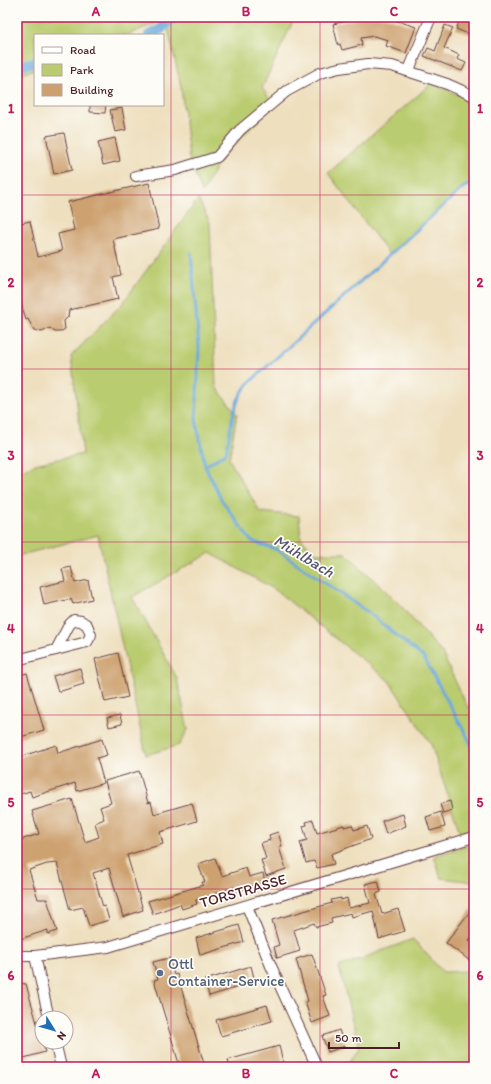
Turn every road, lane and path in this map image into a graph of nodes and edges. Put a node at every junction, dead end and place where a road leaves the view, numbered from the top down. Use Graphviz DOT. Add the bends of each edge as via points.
graph roads {
  1 [pos="431,17"];
  2 [pos="409,70"];
  3 [pos="474,96"];
  4 [pos="136,176"];
  5 [pos="56,650"];
  6 [pos="17,660"];
  7 [pos="474,837"];
  8 [pos="247,906"];
  9 [pos="17,956"];
  10 [pos="35,956"];
  11 [pos="47,1010"];
  12 [pos="57,1050"];
  13 [pos="61,1067"];
  14 [pos="317,1067"];
  1 -- 2 [label="street"];
  2 -- 3 [label="street"];
  2 -- 4 [label="street" via="368,64 320,73 281,96 240,130 217,157 175,170"];
  5 -- 6 [label="street"];
  7 -- 8 [label="street, TORSTRASSE"];
  8 -- 10 [label="street, TORSTRASSE" via="108,947"];
  8 -- 14 [label="street"];
  9 -- 10 [label="street, TORSTRASSE"];
  10 -- 11 [label="street"];
  12 -- 13 [label="street"];
}
